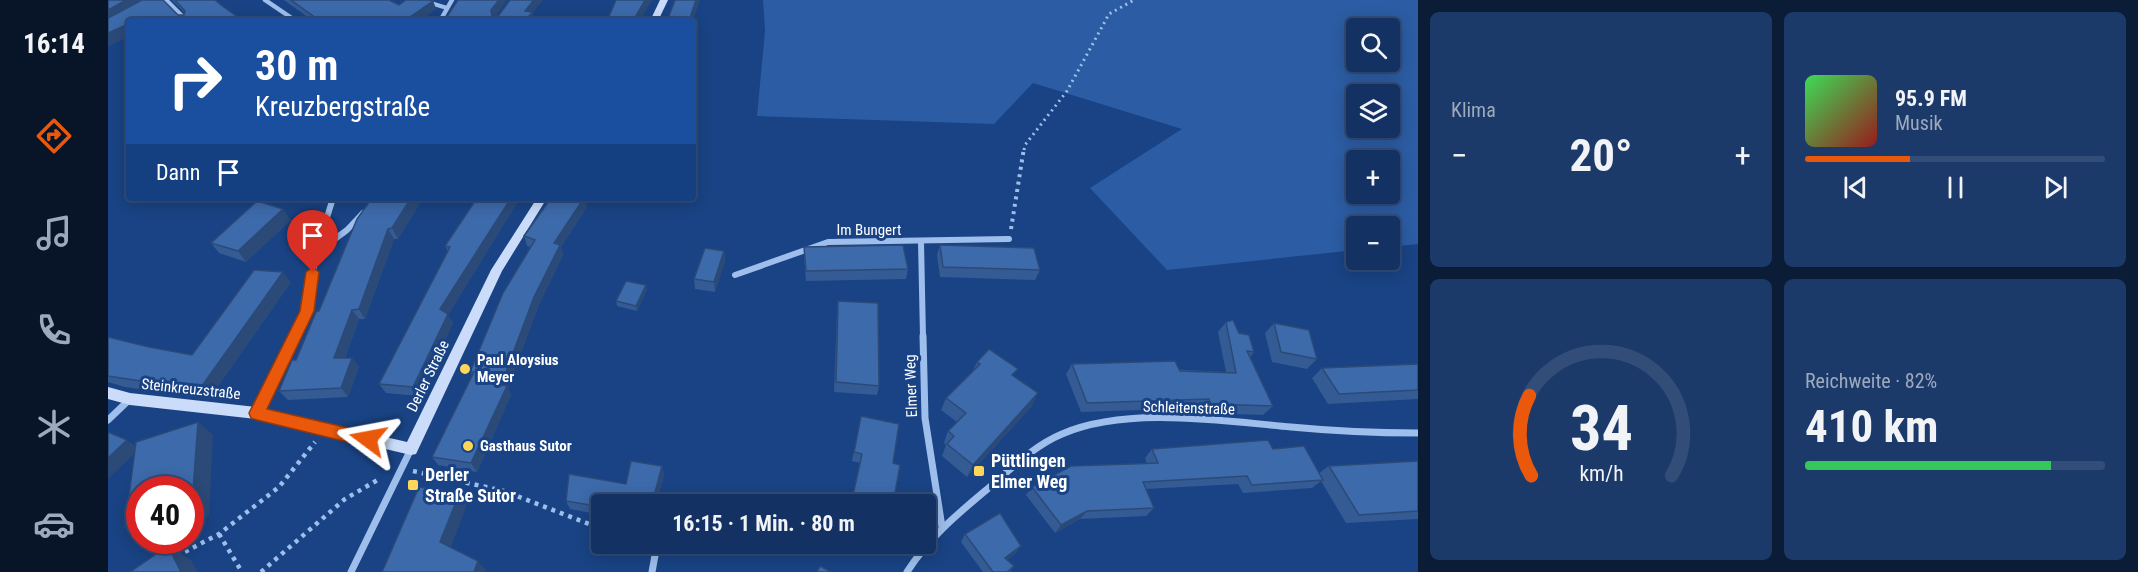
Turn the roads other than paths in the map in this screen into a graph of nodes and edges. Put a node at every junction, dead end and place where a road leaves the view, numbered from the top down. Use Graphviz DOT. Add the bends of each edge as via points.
graph roads {
  1 [pos="166,0"];
  2 [pos="265,0"];
  3 [pos="422,0"];
  4 [pos="452,0"];
  5 [pos="664,0"];
  6 [pos="447,8"];
  7 [pos="184,18"];
  8 [pos="292,18"];
  9 [pos="442,18"];
  10 [pos="655,18"];
  11 [pos="332,201"];
  12 [pos="540,201"];
  13 [pos="368,205"];
  14 [pos="1009,239"];
  15 [pos="921,242"];
  16 [pos="316,253"];
  17 [pos="735,275"];
  18 [pos="108,393"];
  19 [pos="130,399"];
  20 [pos="257,413"];
  21 [pos="108,420"];
  22 [pos="1418,433"];
  23 [pos="411,449"];
  24 [pos="942,527"];
  25 [pos="655,554"];
  26 [pos="351,572"];
  27 [pos="652,572"];
  28 [pos="907,572"];
  1 -- 7 [label="street"];
  2 -- 8 [label="street"];
  3 -- 6 [label="lane"];
  4 -- 6 [label="street"];
  5 -- 10 [label="street"];
  6 -- 9 [label="street"];
  11 -- 16 [label="street"];
  12 -- 23 [label="street, Derler Straße" via="497,270"];
  13 -- 16 [label="street" via="347,230"];
  14 -- 15 [label="street, Im Bungert"];
  15 -- 17 [label="street, Im Bungert" via="828,242"];
  15 -- 24 [label="street, Elmer Weg" via="925,418"];
  16 -- 20 [label="street" via="307,311"];
  18 -- 19 [label="street, Steinkreuzstraße"];
  19 -- 20 [label="street, Steinkreuzstraße"];
  19 -- 21 [label="street"];
  20 -- 23 [label="street, Steinkreuzstraße"];
  22 -- 24 [label="street, Schleitenstraße" via="1379,434 1150,418 1092,424 1059,435"];
  23 -- 26 [label="street, Derler Straße"];
  24 -- 28 [label="street, Schleitenstraße"];
  25 -- 27 [label="street"];
}
